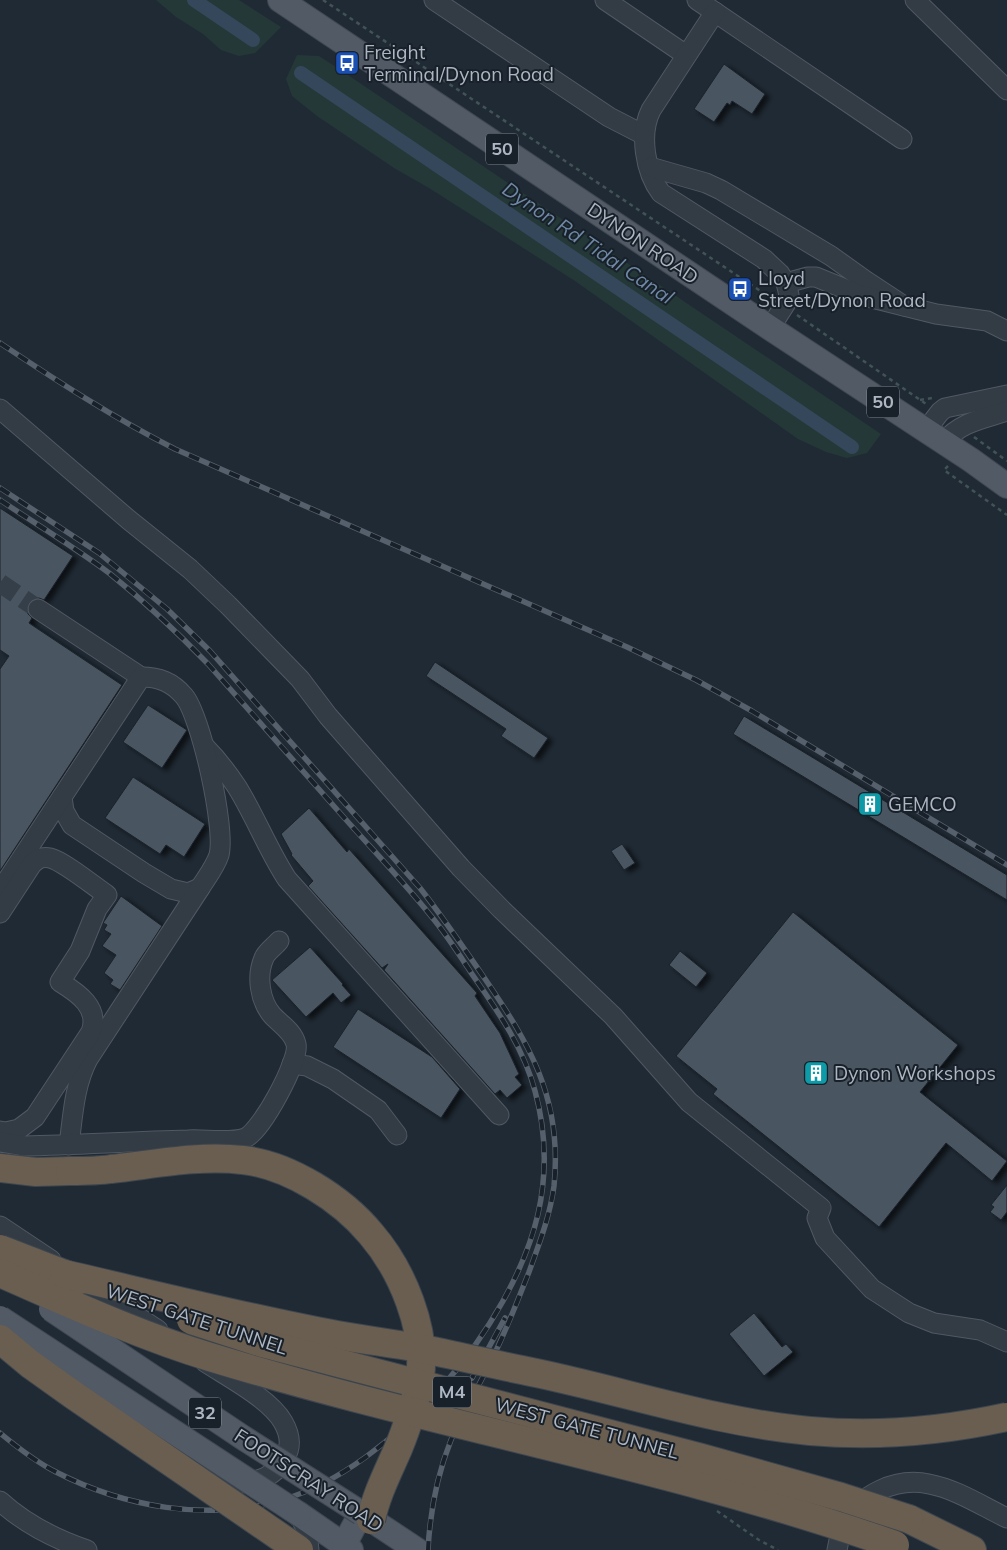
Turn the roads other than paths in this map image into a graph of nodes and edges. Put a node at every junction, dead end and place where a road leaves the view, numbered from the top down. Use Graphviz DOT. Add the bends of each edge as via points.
graph roads {
  1 [pos="280,0"];
  2 [pos="434,0"];
  3 [pos="605,0"];
  4 [pos="698,0"];
  5 [pos="915,0"];
  6 [pos="929,0"];
  7 [pos="715,12"];
  8 [pos="686,55"];
  9 [pos="1007,78"];
  10 [pos="1007,90"];
  11 [pos="644,135"];
  12 [pos="902,139"];
  13 [pos="650,167"];
  14 [pos="786,283"];
  15 [pos="904,306"];
  16 [pos="770,328"];
  17 [pos="1007,331"];
  18 [pos="0,409"];
  19 [pos="1006,409"];
  20 [pos="953,442"];
  21 [pos="1005,474"];
  22 [pos="38,608"];
  23 [pos="141,677"];
  24 [pos="204,746"];
  25 [pos="62,797"];
  26 [pos="200,888"];
  27 [pos="0,891"];
  28 [pos="0,913"];
  29 [pos="280,942"];
  30 [pos="292,1064"];
  31 [pos="499,1115"];
  32 [pos="0,1132"];
  33 [pos="397,1135"];
  34 [pos="0,1142"];
  35 [pos="69,1146"];
  36 [pos="0,1168"];
  37 [pos="0,1226"];
  38 [pos="0,1249"];
  39 [pos="0,1273"];
  40 [pos="64,1274"];
  41 [pos="51,1309"];
  42 [pos="0,1318"];
  43 [pos="0,1339"];
  44 [pos="1007,1342"];
  45 [pos="0,1357"];
  46 [pos="1007,1417"];
  47 [pos="0,1501"];
  48 [pos="300,1514"];
  49 [pos="366,1516"];
  50 [pos="1007,1518"];
  51 [pos="350,1549"];
  52 [pos="969,1549"];
  53 [pos="87,1550"];
  54 [pos="299,1550"];
  55 [pos="309,1550"];
  56 [pos="418,1550"];
  57 [pos="838,1550"];
  58 [pos="907,1550"];
  1 -- 16 [label="main road, DYNON ROAD / 50"];
  2 -- 11 [label="street" via="609,117"];
  3 -- 8 [label="street"];
  4 -- 7 [label="street"];
  5 -- 10 [label="street"];
  6 -- 9 [label="street"];
  7 -- 8 [label="street"];
  7 -- 12 [label="street"];
  8 -- 11 [label="street" via="651,110"];
  11 -- 13 [label="street"];
  13 -- 14 [label="street" via="663,194 764,259"];
  13 -- 15 [label="street" via="721,190 824,252"];
  14 -- 15 [label="street" via="816,277 849,291"];
  14 -- 16 [label="street" via="789,295"];
  15 -- 17 [label="street" via="988,321"];
  16 -- 20 [label="main road, DYNON ROAD / 50"];
  18 -- 44 [label="street" via="190,569 228,605 300,680 461,868 613,1016 689,1102 821,1208 817,1218 825,1238 872,1288 909,1313 934,1323 980,1330"];
  19 -- 20 [label="street" via="960,427 951,434"];
  20 -- 21 [label="main road, DYNON ROAD / 50"];
  22 -- 23 [label="street"];
  23 -- 24 [label="street" via="167,681 185,697 197,721"];
  23 -- 25 [label="street"];
  24 -- 26 [label="street" via="221,842 214,866"];
  24 -- 31 [label="street" via="237,787 287,879"];
  25 -- 26 [label="street" via="64,811 72,825 144,873 171,889 188,893"];
  25 -- 27 [label="street"];
  26 -- 35 [label="street" via="81,1072 75,1091"];
  28 -- 32 [label="street" via="37,859 43,857 50,858 106,895 80,951 60,982 89,1006 93,1015 92,1028 35,1117 19,1129"];
  29 -- 30 [label="street" via="264,957 261,996 271,1014 290,1032 297,1044"];
  30 -- 33 [label="street" via="307,1066 333,1079 378,1110"];
  30 -- 35 [label="street" via="264,1119 245,1138"];
  34 -- 35 [label="street" via="25,1146"];
  36 -- 49 [label="highway, bridge" via="36,1172 110,1170 187,1159 245,1160 315,1186 350,1213 390,1260 404,1288 414,1313 421,1358 420,1377 405,1432"];
  37 -- 45 [label="street" via="247,1389 283,1422 290,1441 288,1452 279,1468 266,1478 238,1483 184,1475"];
  38 -- 40 [label="highway, WEST GATE TUNNEL / M4, bridge"];
  39 -- 58 [label="highway, WEST GATE TUNNEL / M4, bridge" via="158,1339 210,1356 712,1488"];
  40 -- 46 [label="highway, bridge" via="207,1308 574,1380 695,1412 771,1426 849,1434 943,1428"];
  40 -- 52 [label="highway, WEST GATE TUNNEL / M4, bridge" via="262,1343 841,1497 909,1520"];
  41 -- 49 [label="main road, FOOTSCRAY ROAD / 32, bridge"];
  42 -- 48 [label="main road, FOOTSCRAY ROAD / 32, bridge"];
  43 -- 54 [label="highway, bridge" via="72,1394"];
  47 -- 53 [label="street" via="38,1529"];
  48 -- 51 [label="main road, FOOTSCRAY ROAD / 32"];
  48 -- 55 [label="street" via="307,1531"];
  49 -- 51 [label="main road"];
  49 -- 56 [label="main road, FOOTSCRAY ROAD / 32"];
  50 -- 57 [label="street" via="947,1489 910,1482 890,1485 872,1494 853,1510 841,1533"];
}
